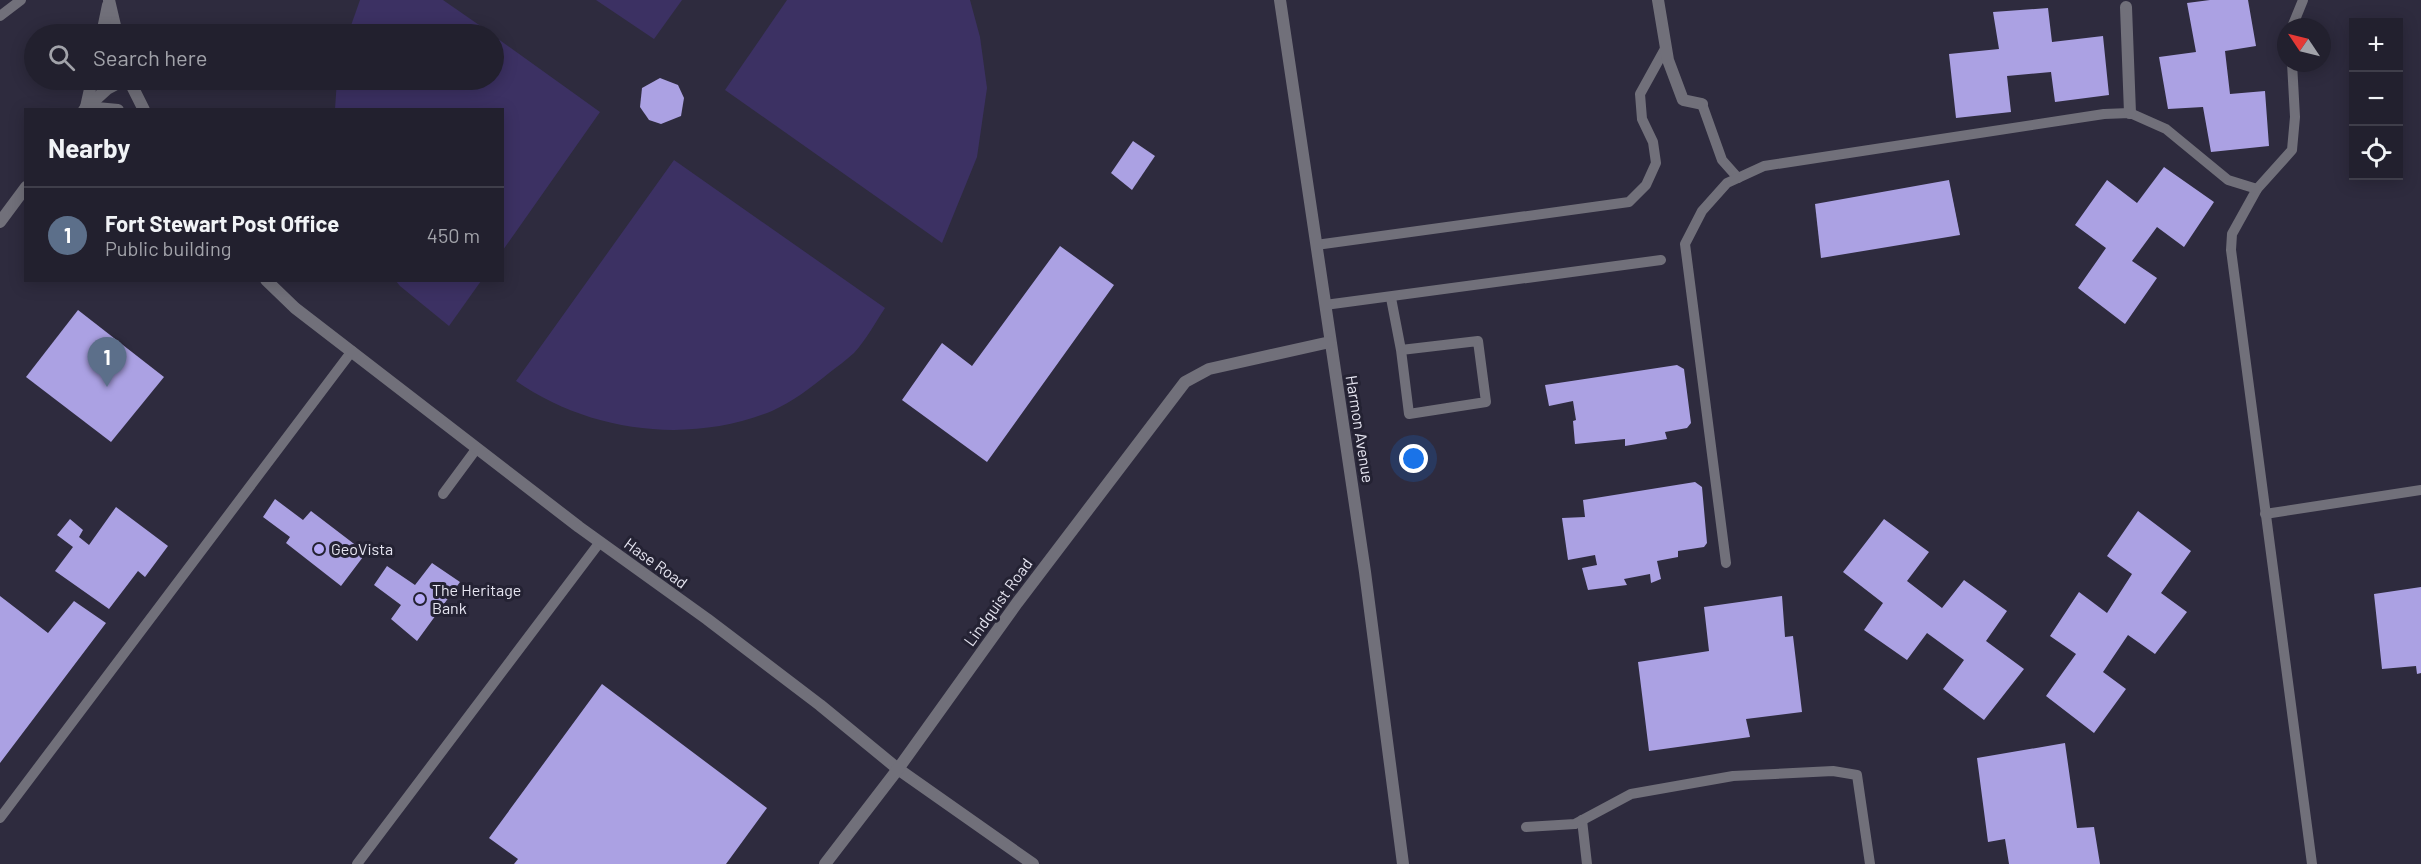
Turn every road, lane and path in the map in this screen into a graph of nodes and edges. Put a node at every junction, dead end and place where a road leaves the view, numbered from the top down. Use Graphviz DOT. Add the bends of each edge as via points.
graph roads {
  1 [pos="21,0"];
  2 [pos="109,0"];
  3 [pos="1280,0"];
  4 [pos="1658,0"];
  5 [pos="2303,0"];
  6 [pos="2126,7"];
  7 [pos="0,16"];
  8 [pos="2296,18"];
  9 [pos="104,24"];
  10 [pos="115,24"];
  11 [pos="1666,47"];
  12 [pos="2292,72"];
  13 [pos="90,90"];
  14 [pos="106,90"];
  15 [pos="134,90"];
  16 [pos="1702,104"];
  17 [pos="85,108"];
  18 [pos="143,108"];
  19 [pos="2130,112"];
  20 [pos="1738,178"];
  21 [pos="2258,189"];
  22 [pos="24,190"];
  23 [pos="0,222"];
  24 [pos="1316,245"];
  25 [pos="1662,260"];
  26 [pos="268,282"];
  27 [pos="1391,298"];
  28 [pos="1325,306"];
  29 [pos="1330,342"];
  30 [pos="1401,350"];
  31 [pos="352,351"];
  32 [pos="477,448"];
  33 [pos="2421,490"];
  34 [pos="443,494"];
  35 [pos="2265,514"];
  36 [pos="600,542"];
  37 [pos="1726,563"];
  38 [pos="898,769"];
  39 [pos="0,818"];
  40 [pos="1582,820"];
  41 [pos="1526,827"];
  42 [pos="357,864"];
  43 [pos="825,864"];
  44 [pos="1033,864"];
  45 [pos="1403,864"];
  46 [pos="1587,864"];
  47 [pos="1870,864"];
  48 [pos="2312,864"];
  1 -- 7 [label="lane"];
  2 -- 9 [label="street"];
  2 -- 10 [label="street"];
  3 -- 24 [label="street, Harmon Avenue"];
  4 -- 11 [label="street"];
  5 -- 8 [label="lane"];
  6 -- 19 [label="street"];
  11 -- 16 [label="street" via="1683,100"];
  11 -- 24 [label="lane" via="1640,94 1642,119 1653,142 1656,163 1646,185 1629,202"];
  12 -- 21 [label="lane" via="2292,150"];
  13 -- 17 [label="street"];
  14 -- 17 [label="street"];
  15 -- 18 [label="street"];
  16 -- 20 [label="lane" via="1722,160"];
  19 -- 20 [label="lane" via="1764,166"];
  19 -- 21 [label="lane" via="2166,129 2228,180"];
  20 -- 37 [label="lane" via="1727,183 1702,211 1684,244"];
  21 -- 35 [label="lane" via="2232,234 2231,250"];
  22 -- 23 [label="street"];
  24 -- 28 [label="street, Harmon Avenue"];
  25 -- 27 [label="lane"];
  26 -- 31 [label="street, Hase Road"];
  27 -- 28 [label="lane"];
  27 -- 30 [label="lane"];
  28 -- 29 [label="street, Harmon Avenue"];
  29 -- 38 [label="street, Lindquist Road" via="1209,369 1185,382 1017,603"];
  29 -- 45 [label="street, Harmon Avenue"];
  30 -- 30 [label="lane" via="1409,414 1486,402 1478,341"];
  31 -- 32 [label="street, Hase Road"];
  31 -- 39 [label="lane"];
  32 -- 34 [label="lane"];
  32 -- 36 [label="street, Hase Road"];
  33 -- 35 [label="lane"];
  35 -- 48 [label="lane"];
  36 -- 38 [label="street, Hase Road" via="754,655"];
  36 -- 42 [label="lane"];
  38 -- 43 [label="street, Lindquist Road"];
  38 -- 44 [label="street, Hase Road"];
  40 -- 41 [label="lane" via="1575,824"];
  40 -- 46 [label="lane"];
  40 -- 47 [label="lane" via="1631,794 1732,776 1833,771 1857,775"];
}
